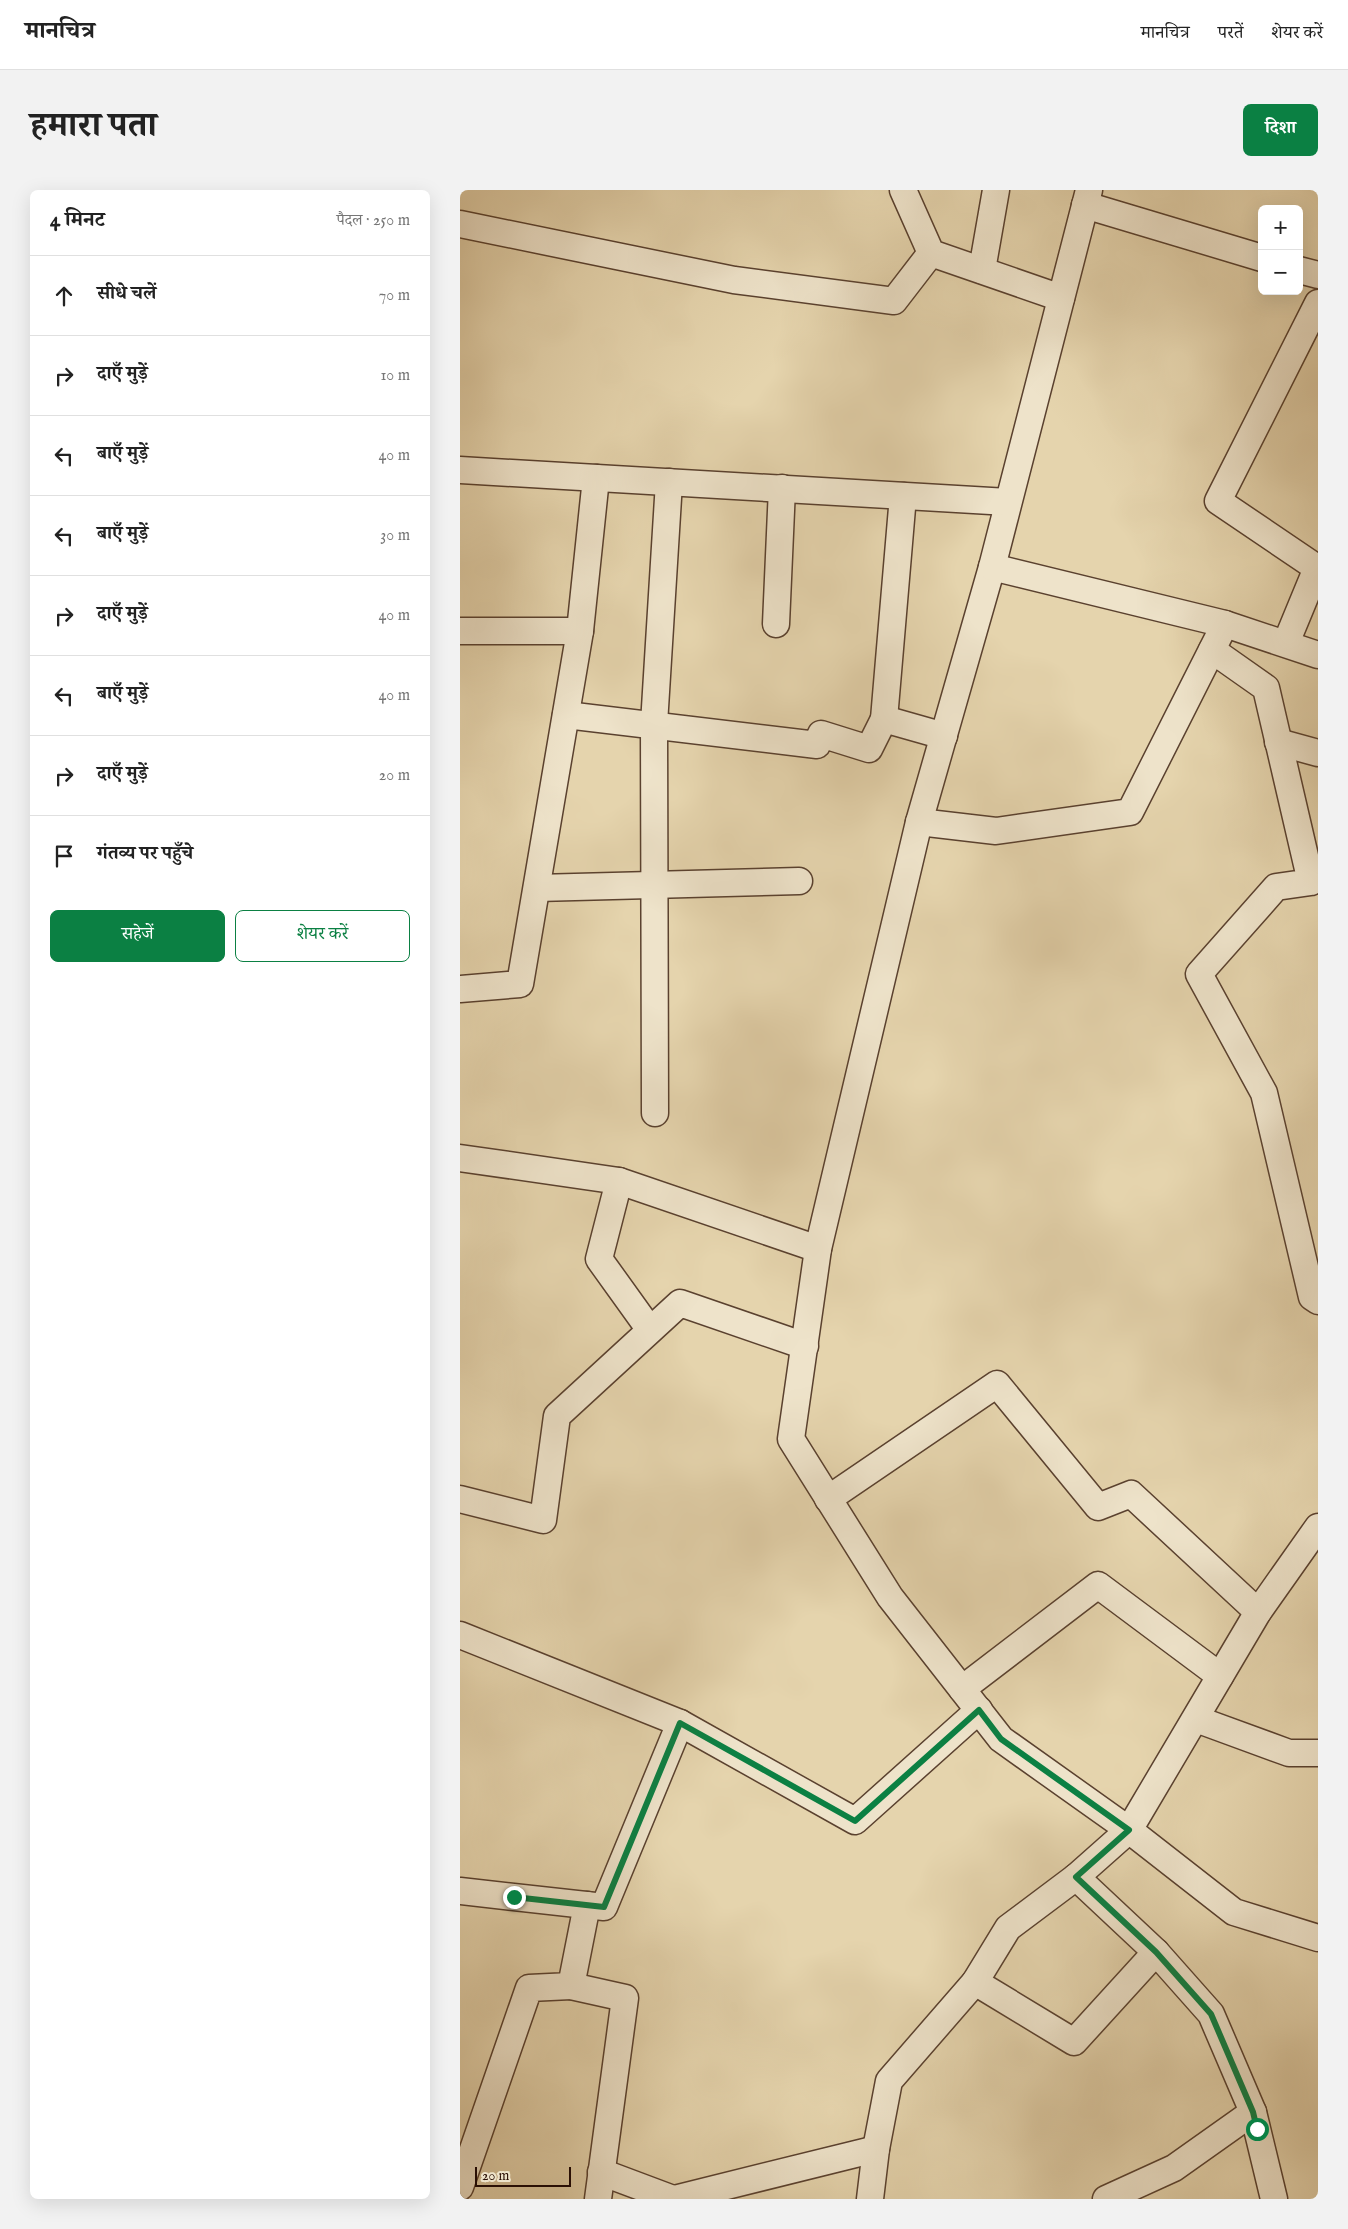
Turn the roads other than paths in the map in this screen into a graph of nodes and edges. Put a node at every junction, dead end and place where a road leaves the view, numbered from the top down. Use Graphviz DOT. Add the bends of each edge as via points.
graph roads {
  1 [pos="903,190"];
  2 [pos="996,190"];
  3 [pos="1087,198"];
  4 [pos="460,224"];
  5 [pos="931,253"];
  6 [pos="1258,257"];
  7 [pos="982,270"];
  8 [pos="1303,271"];
  9 [pos="1318,275"];
  10 [pos="1061,298"];
  11 [pos="1318,304"];
  12 [pos="460,470"];
  13 [pos="596,478"];
  14 [pos="669,482"];
  15 [pos="782,488"];
  16 [pos="903,496"];
  17 [pos="1008,502"];
  18 [pos="992,567"];
  19 [pos="776,624"];
  20 [pos="1225,624"];
  21 [pos="460,631"];
  22 [pos="580,631"];
  23 [pos="1286,643"];
  24 [pos="1212,650"];
  25 [pos="1318,655"];
  26 [pos="566,715"];
  27 [pos="884,719"];
  28 [pos="654,724"];
  29 [pos="944,736"];
  30 [pos="1278,742"];
  31 [pos="1318,753"];
  32 [pos="919,822"];
  33 [pos="798,881"];
  34 [pos="655,884"];
  35 [pos="536,888"];
  36 [pos="460,989"];
  37 [pos="656,1112"];
  38 [pos="460,1158"];
  39 [pos="619,1181"];
  40 [pos="818,1249"];
  41 [pos="1318,1301"];
  42 [pos="650,1330"];
  43 [pos="805,1346"];
  44 [pos="460,1499"];
  45 [pos="828,1499"];
  46 [pos="1318,1527"];
  47 [pos="1258,1612"];
  48 [pos="460,1635"];
  49 [pos="1220,1676"];
  50 [pos="962,1689"];
  51 [pos="979,1710"];
  52 [pos="1196,1718"];
  53 [pos="680,1723"];
  54 [pos="1318,1753"];
  55 [pos="1129,1830"];
  56 [pos="1076,1877"];
  57 [pos="460,1890"];
  58 [pos="586,1905"];
  59 [pos="1318,1938"];
  60 [pos="1156,1952"];
  61 [pos="975,1982"];
  62 [pos="571,1986"];
  63 [pos="1253,2112"];
  64 [pos="876,2150"];
  65 [pos="601,2172"];
  66 [pos="460,2187"];
  67 [pos="598,2199"];
  68 [pos="673,2199"];
  69 [pos="870,2199"];
  70 [pos="1106,2199"];
  71 [pos="1274,2199"];
  1 -- 5 [label="street"];
  2 -- 7 [label="street"];
  3 -- 6 [label="street"];
  3 -- 10 [label="street"];
  4 -- 5 [label="street" via="734,280 894,301"];
  5 -- 7 [label="street"];
  7 -- 10 [label="street"];
  8 -- 9 [label="street"];
  10 -- 17 [label="street"];
  11 -- 23 [label="street" via="1218,501 1317,568"];
  12 -- 13 [label="street"];
  13 -- 14 [label="street"];
  13 -- 22 [label="street"];
  14 -- 15 [label="street"];
  14 -- 28 [label="street"];
  15 -- 16 [label="street"];
  15 -- 19 [label="street"];
  16 -- 17 [label="street"];
  16 -- 27 [label="street"];
  17 -- 18 [label="street"];
  18 -- 20 [label="street"];
  18 -- 29 [label="street"];
  20 -- 23 [label="street"];
  20 -- 24 [label="street"];
  21 -- 22 [label="street"];
  22 -- 26 [label="street"];
  23 -- 25 [label="street"];
  24 -- 30 [label="street" via="1266,688"];
  24 -- 32 [label="street" via="1130,812 996,831"];
  26 -- 28 [label="street"];
  26 -- 35 [label="street"];
  27 -- 28 [label="street" via="869,749 821,734 817,745"];
  27 -- 29 [label="street"];
  28 -- 34 [label="street"];
  29 -- 32 [label="street"];
  30 -- 31 [label="street"];
  30 -- 41 [label="street" via="1311,882 1276,887 1198,974 1264,1093 1312,1297"];
  32 -- 40 [label="street"];
  33 -- 34 [label="street"];
  34 -- 35 [label="street"];
  34 -- 37 [label="street"];
  35 -- 36 [label="street" via="520,984"];
  38 -- 39 [label="street"];
  39 -- 40 [label="street"];
  39 -- 42 [label="street" via="598,1259"];
  40 -- 43 [label="street"];
  42 -- 43 [label="street" via="680,1303"];
  42 -- 44 [label="street" via="557,1416 542,1520"];
  43 -- 45 [label="street" via="791,1439"];
  45 -- 47 [label="street" via="997,1384 1098,1507 1131,1494"];
  45 -- 50 [label="street" via="890,1597"];
  46 -- 47 [label="street"];
  47 -- 49 [label="street"];
  48 -- 53 [label="street"];
  49 -- 50 [label="street" via="1098,1584"];
  49 -- 52 [label="street"];
  50 -- 51 [label="street"];
  51 -- 53 [label="street" via="855,1821"];
  51 -- 55 [label="street" via="1001,1739"];
  52 -- 54 [label="street" via="1289,1753"];
  52 -- 55 [label="street"];
  53 -- 58 [label="street" via="604,1907"];
  55 -- 56 [label="street"];
  55 -- 59 [label="street" via="1234,1912"];
  56 -- 60 [label="street"];
  56 -- 61 [label="street" via="1008,1928"];
  57 -- 58 [label="street"];
  58 -- 62 [label="street"];
  60 -- 61 [label="street" via="1074,2042"];
  60 -- 63 [label="street" via="1211,2014"];
  61 -- 64 [label="street" via="889,2081"];
  62 -- 65 [label="street" via="625,1998"];
  62 -- 66 [label="street" via="529,1988"];
  63 -- 70 [label="street" via="1174,2168"];
  63 -- 71 [label="street"];
  64 -- 68 [label="street"];
  64 -- 69 [label="street"];
  65 -- 67 [label="street"];
  65 -- 68 [label="street"];
}
